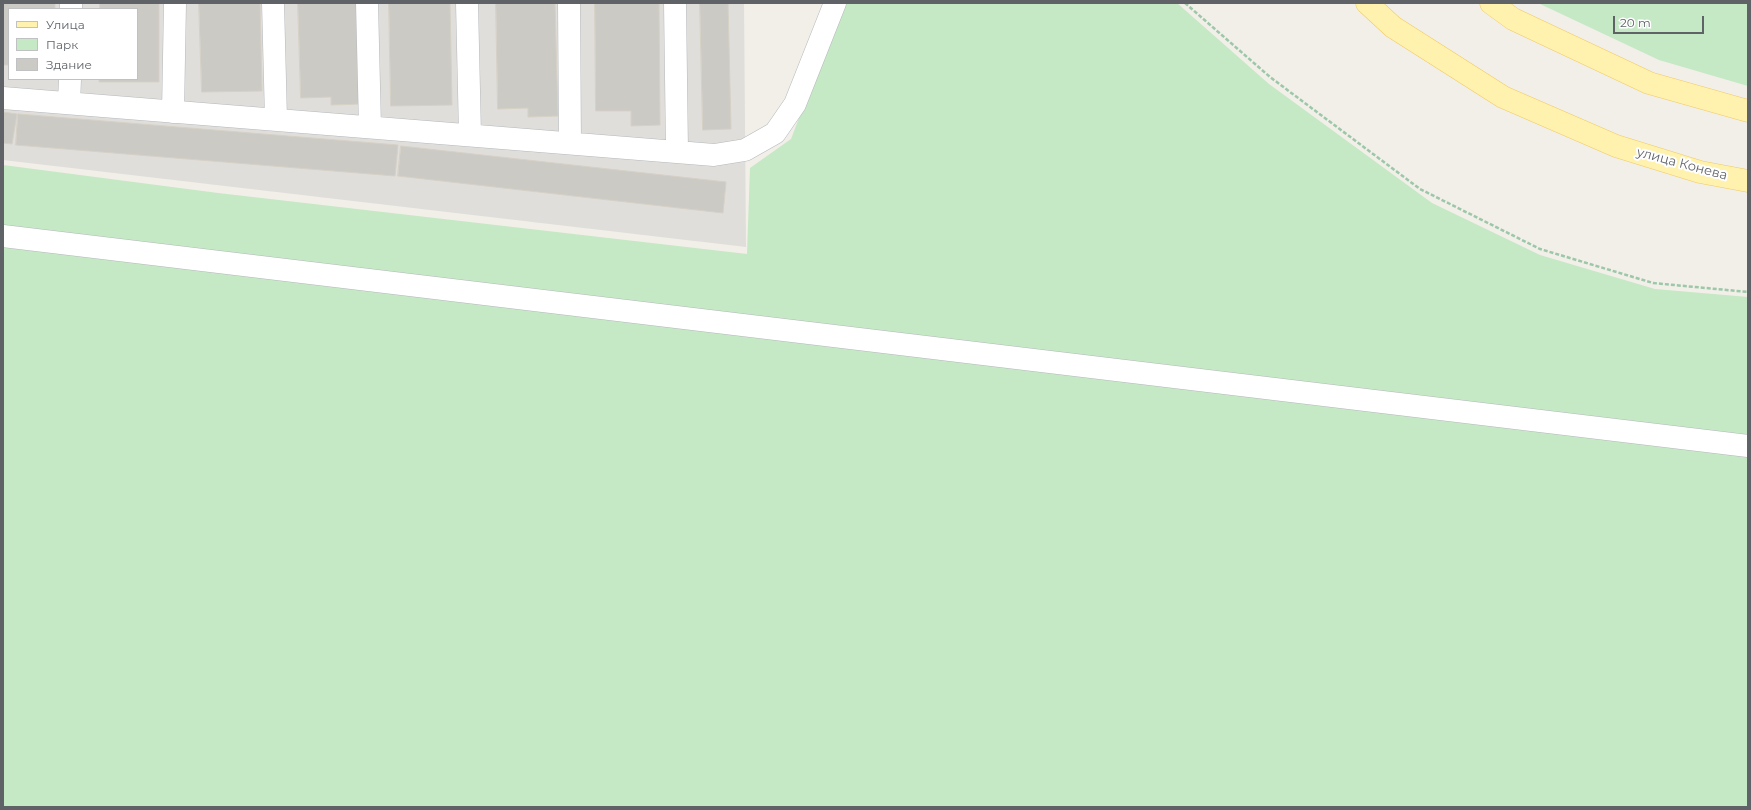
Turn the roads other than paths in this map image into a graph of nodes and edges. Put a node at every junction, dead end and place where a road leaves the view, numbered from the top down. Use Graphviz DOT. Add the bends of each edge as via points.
graph roads {
  1 [pos="175,3"];
  2 [pos="273,3"];
  3 [pos="366,3"];
  4 [pos="467,3"];
  5 [pos="569,3"];
  6 [pos="675,3"];
  7 [pos="835,3"];
  8 [pos="1367,3"];
  9 [pos="1491,3"];
  10 [pos="70,80"];
  11 [pos="3,98"];
  12 [pos="69,104"];
  13 [pos="1748,111"];
  14 [pos="173,112"];
  15 [pos="276,119"];
  16 [pos="370,127"];
  17 [pos="470,135"];
  18 [pos="570,143"];
  19 [pos="677,151"];
  20 [pos="1748,181"];
  21 [pos="3,236"];
  22 [pos="1748,446"];
  1 -- 14 [label="lane"];
  2 -- 15 [label="lane"];
  3 -- 16 [label="lane"];
  4 -- 17 [label="lane"];
  5 -- 18 [label="lane"];
  6 -- 19 [label="lane"];
  7 -- 19 [label="lane" via="795,104 775,133 745,150 714,155"];
  8 -- 20 [label="main road, улица Конева" via="1393,27 1503,97 1616,146 1700,172"];
  9 -- 13 [label="main road" via="1514,19 1649,83"];
  10 -- 12 [label="lane"];
  11 -- 12 [label="lane"];
  12 -- 14 [label="lane"];
  14 -- 15 [label="lane"];
  15 -- 16 [label="lane"];
  16 -- 17 [label="lane"];
  17 -- 18 [label="lane"];
  18 -- 19 [label="lane"];
  21 -- 22 [label="lane"];
}
